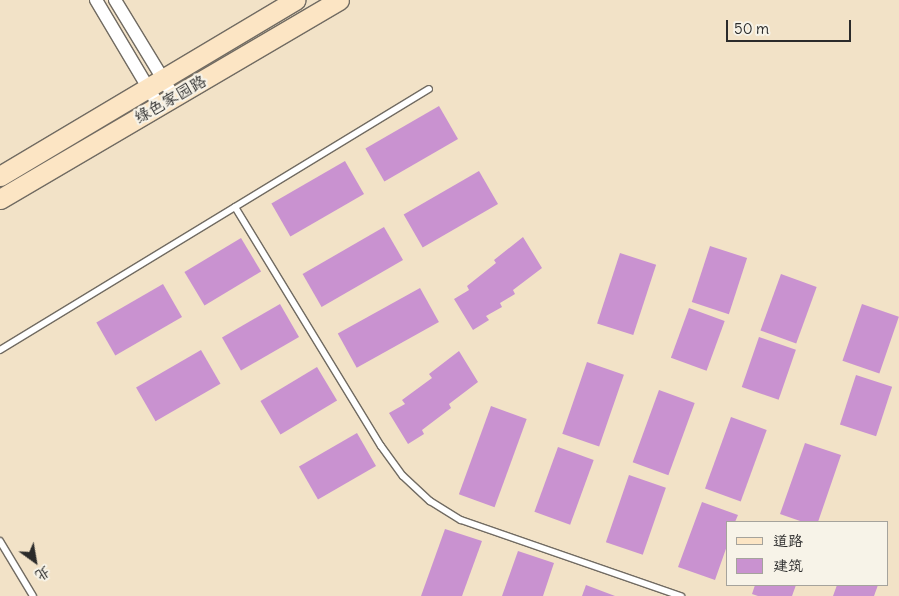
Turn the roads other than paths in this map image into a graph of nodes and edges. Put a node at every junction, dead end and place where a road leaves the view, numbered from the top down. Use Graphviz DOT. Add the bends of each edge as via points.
graph roads {
  1 [pos="96,0"];
  2 [pos="115,0"];
  3 [pos="296,0"];
  4 [pos="340,0"];
  5 [pos="156,83"];
  6 [pos="429,88"];
  7 [pos="167,101"];
  8 [pos="0,176"];
  9 [pos="0,199"];
  10 [pos="235,207"];
  11 [pos="0,350"];
  12 [pos="0,541"];
  13 [pos="33,596"];
  14 [pos="681,596"];
  1 -- 5 [label="street"];
  2 -- 5 [label="street"];
  3 -- 5 [label="street, 绿色家园路"];
  4 -- 7 [label="street, 绿色家园路"];
  5 -- 7 [label="street"];
  5 -- 8 [label="street, 绿色家园路"];
  6 -- 10 [label="lane"];
  7 -- 9 [label="street, 绿色家园路"];
  10 -- 11 [label="lane"];
  10 -- 14 [label="lane" via="381,446 403,476 430,500 461,520"];
  12 -- 13 [label="lane"];
}
